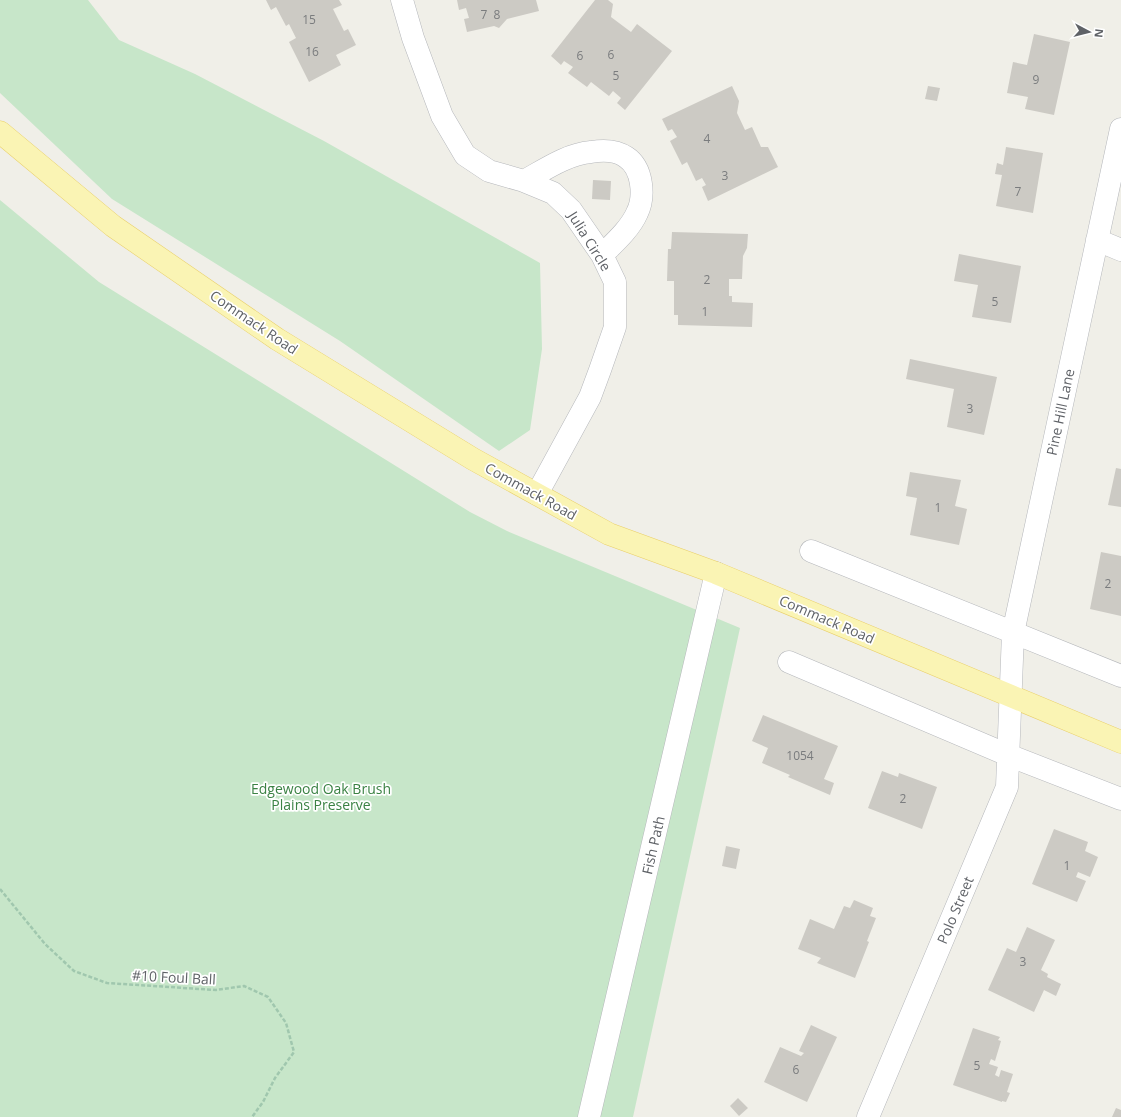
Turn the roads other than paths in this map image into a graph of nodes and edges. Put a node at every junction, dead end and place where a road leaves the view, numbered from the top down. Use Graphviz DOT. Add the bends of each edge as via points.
graph roads {
  1 [pos="402,0"];
  2 [pos="1121,129"];
  3 [pos="0,132"];
  4 [pos="524,181"];
  5 [pos="1097,240"];
  6 [pos="1121,250"];
  7 [pos="602,255"];
  8 [pos="538,494"];
  9 [pos="811,551"];
  10 [pos="716,572"];
  11 [pos="1013,633"];
  12 [pos="789,662"];
  13 [pos="1121,676"];
  14 [pos="1010,697"];
  15 [pos="1121,742"];
  16 [pos="1008,755"];
  17 [pos="1121,799"];
  18 [pos="590,1117"];
  19 [pos="869,1117"];
  1 -- 4 [label="street, Julia Circle" via="442,116 465,155 489,170"];
  2 -- 5 [label="street, Pine Hill Lane"];
  3 -- 8 [label="main road, Commack Road" via="113,226 277,339 473,458"];
  4 -- 7 [label="street, Julia Circle" via="553,194 572,210"];
  4 -- 7 [label="street" via="574,156 589,152 610,152 627,158 640,181 640,204 637,214 624,233"];
  5 -- 6 [label="street"];
  5 -- 11 [label="street, Pine Hill Lane"];
  7 -- 8 [label="street, Julia Circle" via="615,282 615,327 590,397"];
  8 -- 10 [label="main road, Commack Road" via="609,534"];
  9 -- 11 [label="street"];
  10 -- 14 [label="main road, Commack Road"];
  10 -- 18 [label="street, Fish Path"];
  11 -- 13 [label="street"];
  11 -- 14 [label="street, Pine Hill Lane"];
  12 -- 16 [label="street"];
  14 -- 15 [label="main road, Commack Road"];
  14 -- 16 [label="street, Polo Street"];
  16 -- 17 [label="street"];
  16 -- 19 [label="street, Polo Street" via="1007,787"];
}
